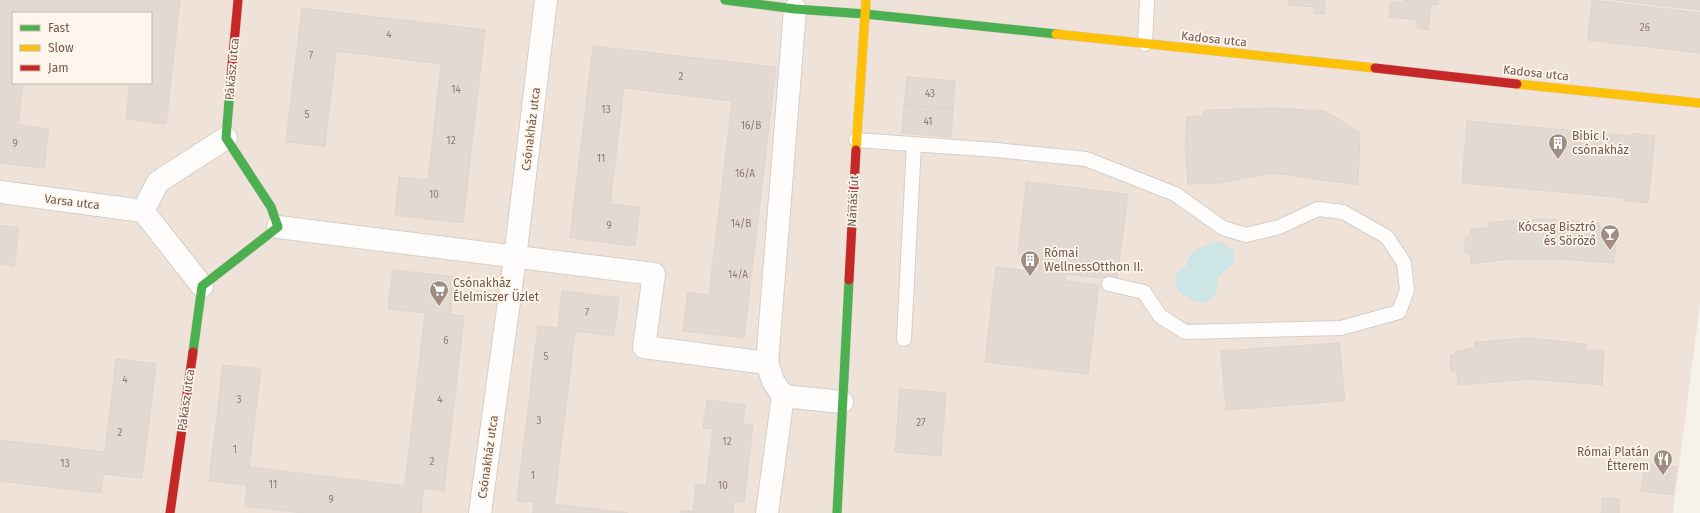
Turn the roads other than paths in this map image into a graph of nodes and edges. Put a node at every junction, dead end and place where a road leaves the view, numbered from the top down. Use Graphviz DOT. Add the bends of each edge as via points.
graph roads {
  1 [pos="238,0"];
  2 [pos="546,0"];
  3 [pos="725,0"];
  4 [pos="866,0"];
  5 [pos="1147,0"];
  6 [pos="795,9"];
  7 [pos="865,14"];
  8 [pos="1145,44"];
  9 [pos="1700,103"];
  10 [pos="226,138"];
  11 [pos="856,140"];
  12 [pos="914,144"];
  13 [pos="0,192"];
  14 [pos="143,211"];
  15 [pos="278,227"];
  16 [pos="515,258"];
  17 [pos="1109,284"];
  18 [pos="202,286"];
  19 [pos="904,339"];
  20 [pos="767,363"];
  21 [pos="783,396"];
  22 [pos="842,402"];
  23 [pos="170,513"];
  24 [pos="480,513"];
  25 [pos="767,513"];
  26 [pos="836,513"];
  1 -- 10 [label="street, Pákász utca"];
  2 -- 16 [label="street, Csónakház utca"];
  3 -- 6 [label="street, Kadosa utca"];
  4 -- 7 [label="street, Nánási út"];
  5 -- 8 [label="lane"];
  6 -- 7 [label="street, Kadosa utca"];
  6 -- 20 [label="street"];
  7 -- 8 [label="street, Kadosa utca"];
  7 -- 11 [label="street, Nánási út"];
  8 -- 9 [label="street, Kadosa utca"];
  10 -- 14 [label="street" via="158,182"];
  10 -- 15 [label="street" via="271,207"];
  11 -- 12 [label="lane"];
  11 -- 22 [label="street, Nánási út"];
  12 -- 17 [label="lane" via="1086,159 1175,194 1223,228 1246,235 1279,227 1318,209 1343,212 1387,238 1404,262 1408,290 1399,312 1341,328 1185,332 1160,316 1144,292"];
  12 -- 19 [label="lane"];
  13 -- 14 [label="street, Varsa utca"];
  14 -- 18 [label="street"];
  15 -- 16 [label="street"];
  15 -- 18 [label="street"];
  16 -- 20 [label="street" via="654,274 644,347"];
  16 -- 24 [label="street, Csónakház utca"];
  18 -- 23 [label="street, Pákász utca"];
  20 -- 21 [label="street" via="773,381"];
  21 -- 22 [label="street"];
  21 -- 25 [label="street"];
  22 -- 26 [label="street, Nánási út"];
}
